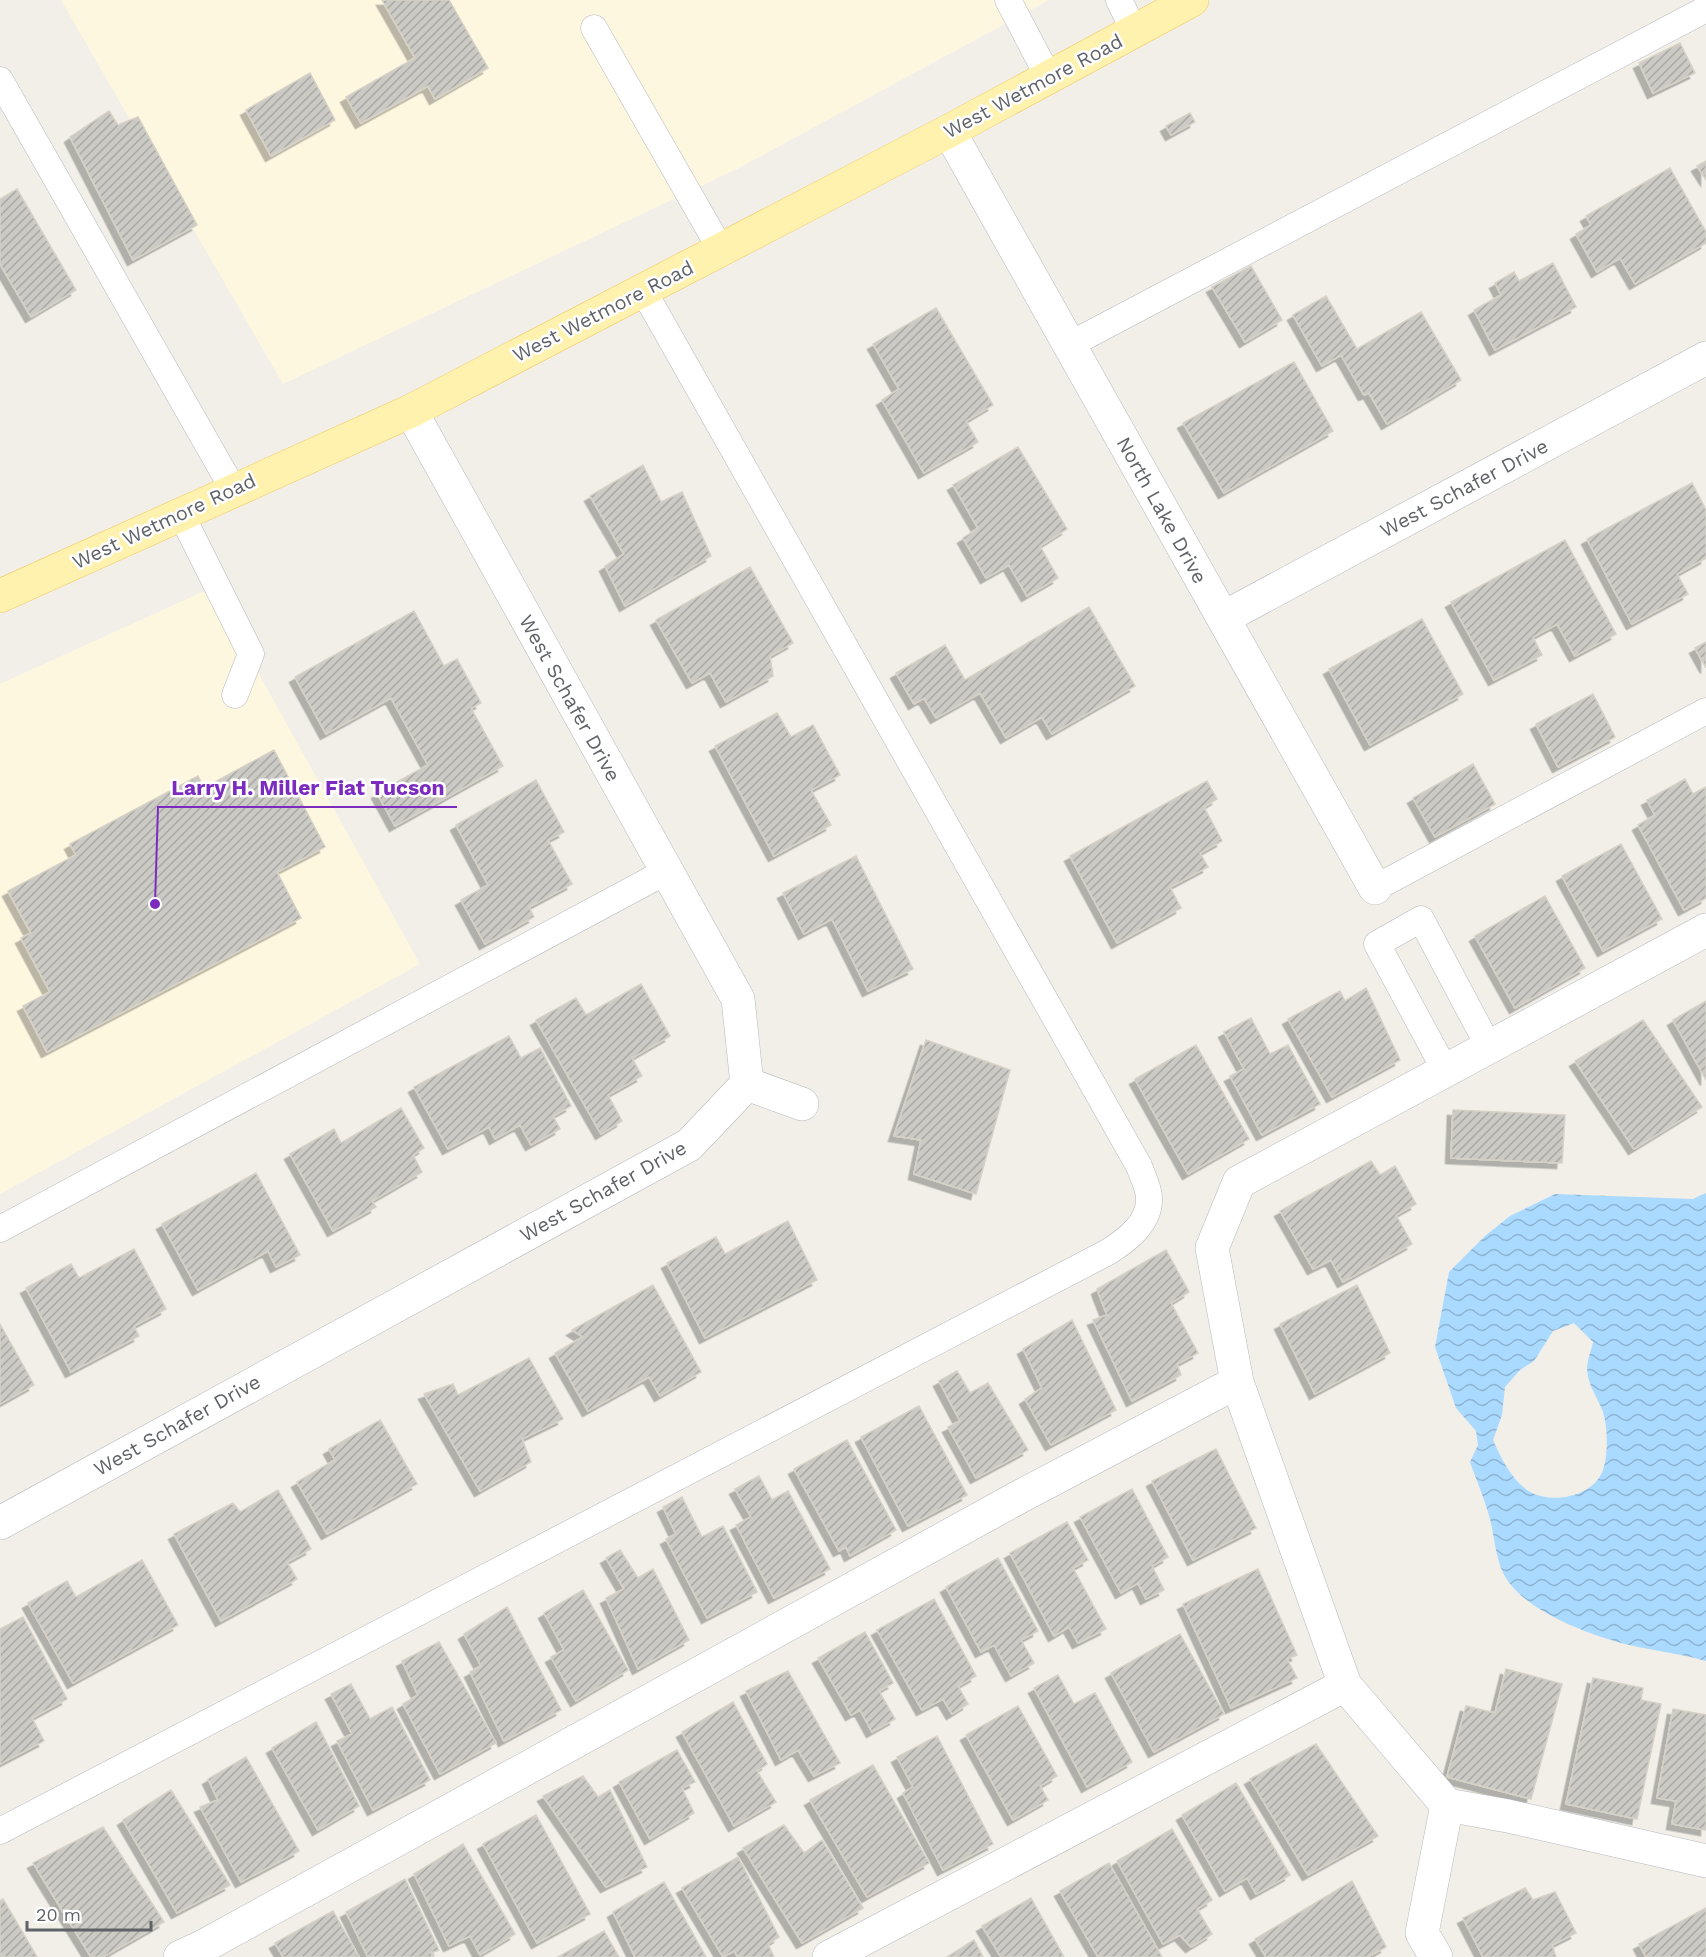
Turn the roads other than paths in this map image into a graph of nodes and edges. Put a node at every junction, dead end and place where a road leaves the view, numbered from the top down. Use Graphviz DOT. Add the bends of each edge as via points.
graph roads {
  1 [pos="1008,0"];
  2 [pos="1119,0"];
  3 [pos="1192,0"];
  4 [pos="1706,9"];
  5 [pos="594,28"];
  6 [pos="1134,31"];
  7 [pos="1048,78"];
  8 [pos="0,80"];
  9 [pos="949,131"];
  10 [pos="722,250"];
  11 [pos="644,290"];
  12 [pos="1069,345"];
  13 [pos="1706,358"];
  14 [pos="411,411"];
  15 [pos="233,489"];
  16 [pos="181,514"];
  17 [pos="0,596"];
  18 [pos="1223,618"];
  19 [pos="235,695"];
  20 [pos="1706,711"];
  21 [pos="667,871"];
  22 [pos="1375,888"];
  23 [pos="1706,930"];
  24 [pos="1489,1047"];
  25 [pos="1445,1070"];
  26 [pos="747,1084"];
  27 [pos="802,1104"];
  28 [pos="0,1229"];
  29 [pos="1237,1382"];
  30 [pos="0,1523"];
  31 [pos="1344,1685"];
  32 [pos="1447,1805"];
  33 [pos="0,1831"];
  34 [pos="1706,1860"];
  35 [pos="198,1954"];
  36 [pos="829,1957"];
  37 [pos="1436,1957"];
  1 -- 7 [label="lane"];
  2 -- 6 [label="lane"];
  3 -- 6 [label="main road, West Wetmore Road"];
  4 -- 12 [label="lane"];
  5 -- 10 [label="lane"];
  6 -- 7 [label="main road, West Wetmore Road"];
  7 -- 9 [label="main road, West Wetmore Road"];
  8 -- 15 [label="lane"];
  9 -- 10 [label="main road, West Wetmore Road"];
  9 -- 12 [label="street, North Lake Drive"];
  10 -- 11 [label="main road, West Wetmore Road"];
  11 -- 14 [label="main road, West Wetmore Road"];
  11 -- 33 [label="lane" via="1139,1166 1149,1197 1145,1217 1131,1237 1108,1252"];
  12 -- 18 [label="street, North Lake Drive"];
  13 -- 18 [label="street, West Schafer Drive"];
  14 -- 15 [label="main road, West Wetmore Road"];
  14 -- 21 [label="street, West Schafer Drive"];
  15 -- 16 [label="main road, West Wetmore Road"];
  16 -- 17 [label="main road, West Wetmore Road"];
  16 -- 19 [label="lane" via="251,654"];
  18 -- 22 [label="street, North Lake Drive"];
  20 -- 22 [label="lane"];
  21 -- 26 [label="street, West Schafer Drive" via="738,999"];
  21 -- 28 [label="lane"];
  23 -- 24 [label="street"];
  24 -- 25 [label="street"];
  24 -- 25 [label="lane" via="1420,919 1377,944"];
  25 -- 29 [label="street" via="1239,1182 1212,1248"];
  26 -- 27 [label="street"];
  26 -- 30 [label="street, West Schafer Drive" via="689,1145"];
  29 -- 31 [label="street"];
  29 -- 35 [label="street" via="1010,1502"];
  31 -- 32 [label="street"];
  31 -- 36 [label="street"];
  32 -- 34 [label="street"];
  32 -- 37 [label="street" via="1422,1933"];
}
